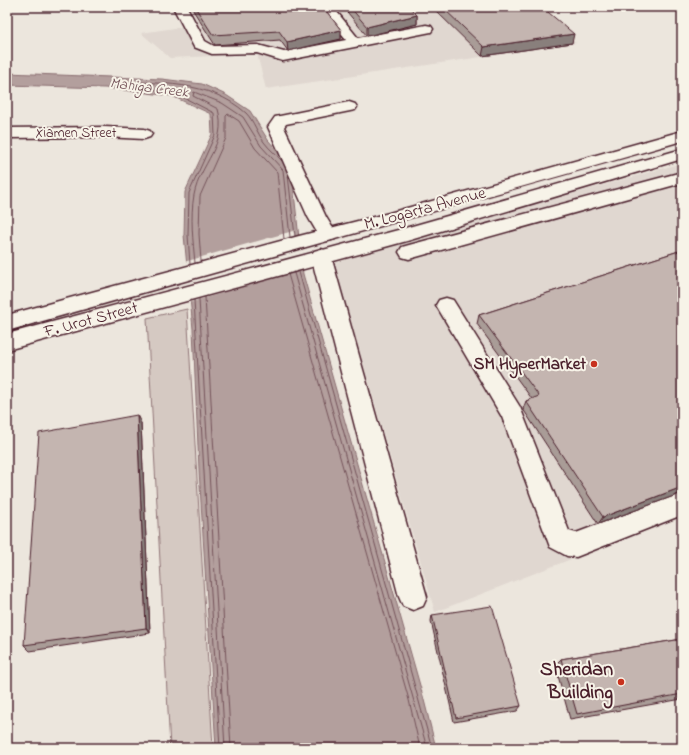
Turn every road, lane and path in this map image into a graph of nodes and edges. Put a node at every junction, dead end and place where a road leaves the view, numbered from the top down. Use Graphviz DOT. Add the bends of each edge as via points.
graph roads {
  1 [pos="180,7"];
  2 [pos="326,7"];
  3 [pos="416,18"];
  4 [pos="355,43"];
  5 [pos="349,107"];
  6 [pos="7,133"];
  7 [pos="144,134"];
  8 [pos="682,136"];
  9 [pos="682,154"];
  10 [pos="682,177"];
  11 [pos="328,235"];
  12 [pos="409,252"];
  13 [pos="315,258"];
  14 [pos="172,288"];
  15 [pos="446,305"];
  16 [pos="7,323"];
  17 [pos="7,342"];
  18 [pos="682,504"];
  19 [pos="413,597"];
  1 -- 4 [label="main road" via="199,44 212,50 258,49 283,57"];
  2 -- 4 [label="main road"];
  3 -- 4 [label="main road" via="426,29"];
  5 -- 11 [label="main road" via="281,120 276,127 317,218"];
  6 -- 7 [label="main road, Xiamen Street"];
  8 -- 11 [label="main road, M. Logarta Avenue"];
  9 -- 13 [label="main road, M. Logarta Avenue" via="400,236"];
  10 -- 12 [label="main road"];
  11 -- 14 [label="main road, M. Logarta Avenue" via="299,242"];
  13 -- 14 [label="main road, M. Logarta Avenue"];
  13 -- 19 [label="main road"];
  14 -- 16 [label="main road, F. Urot Street"];
  14 -- 17 [label="main road, F. Urot Street"];
  15 -- 18 [label="main road" via="512,414 559,539 567,544 576,545"];
}
